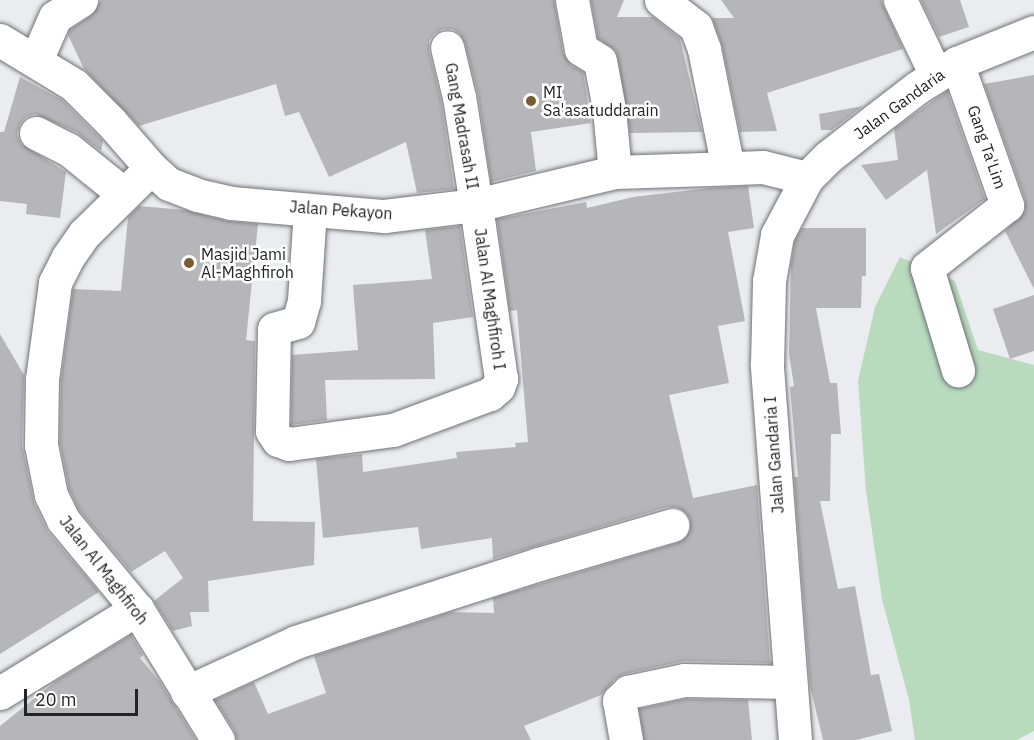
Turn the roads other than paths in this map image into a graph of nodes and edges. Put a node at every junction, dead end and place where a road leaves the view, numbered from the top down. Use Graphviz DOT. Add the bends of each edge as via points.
graph roads {
  1 [pos="81,0"];
  2 [pos="572,0"];
  3 [pos="661,0"];
  4 [pos="900,0"];
  5 [pos="1034,32"];
  6 [pos="0,40"];
  7 [pos="447,47"];
  8 [pos="36,60"];
  9 [pos="947,69"];
  10 [pos="36,133"];
  11 [pos="151,168"];
  12 [pos="728,168"];
  13 [pos="615,172"];
  14 [pos="807,178"];
  15 [pos="124,194"];
  16 [pos="476,205"];
  17 [pos="310,210"];
  18 [pos="958,370"];
  19 [pos="672,525"];
  20 [pos="137,609"];
  21 [pos="790,682"];
  22 [pos="187,692"];
  23 [pos="0,693"];
  24 [pos="218,740"];
  25 [pos="626,740"];
  26 [pos="795,740"];
  1 -- 8 [label="street" via="55,17"];
  2 -- 13 [label="street" via="581,49 600,61"];
  3 -- 12 [label="street" via="696,27"];
  4 -- 9 [label="street"];
  5 -- 9 [label="street, Jalan Gandaria"];
  6 -- 8 [label="street, Jalan Pekayon"];
  7 -- 16 [label="street, Gang Madrasah II"];
  8 -- 11 [label="street, Jalan Pekayon" via="93,102"];
  9 -- 14 [label="street, Jalan Gandaria" via="836,151"];
  9 -- 18 [label="street, Gang Ta'Lim" via="1007,205 927,268"];
  10 -- 15 [label="street" via="68,149"];
  11 -- 15 [label="street, Jalan Al Maghfiroh"];
  11 -- 17 [label="street, Jalan Pekayon" via="169,184 196,195"];
  12 -- 13 [label="street, Jalan Pekayon"];
  12 -- 14 [label="street, Jalan Pekayon" via="763,167"];
  13 -- 16 [label="street, Jalan Pekayon"];
  14 -- 21 [label="street, Jalan Gandaria I" via="777,235 771,255 767,314 767,364"];
  15 -- 20 [label="street, Jalan Al Maghfiroh" via="84,234 55,283 42,379 41,445 51,495 63,520"];
  16 -- 17 [label="street, Jalan Pekayon" via="384,216"];
  16 -- 17 [label="street, Jalan Al Maghfiroh I" via="501,379 498,387 490,394 393,430 289,444 278,440 272,431 274,330 298,322 304,301"];
  19 -- 22 [label="street" via="296,642"];
  20 -- 22 [label="street, Jalan Al Maghfiroh"];
  20 -- 23 [label="street"];
  21 -- 25 [label="street" via="684,680 628,692 619,701"];
  21 -- 26 [label="street, Jalan Gandaria I"];
  22 -- 24 [label="street, Jalan Al Maghfiroh"];
}
